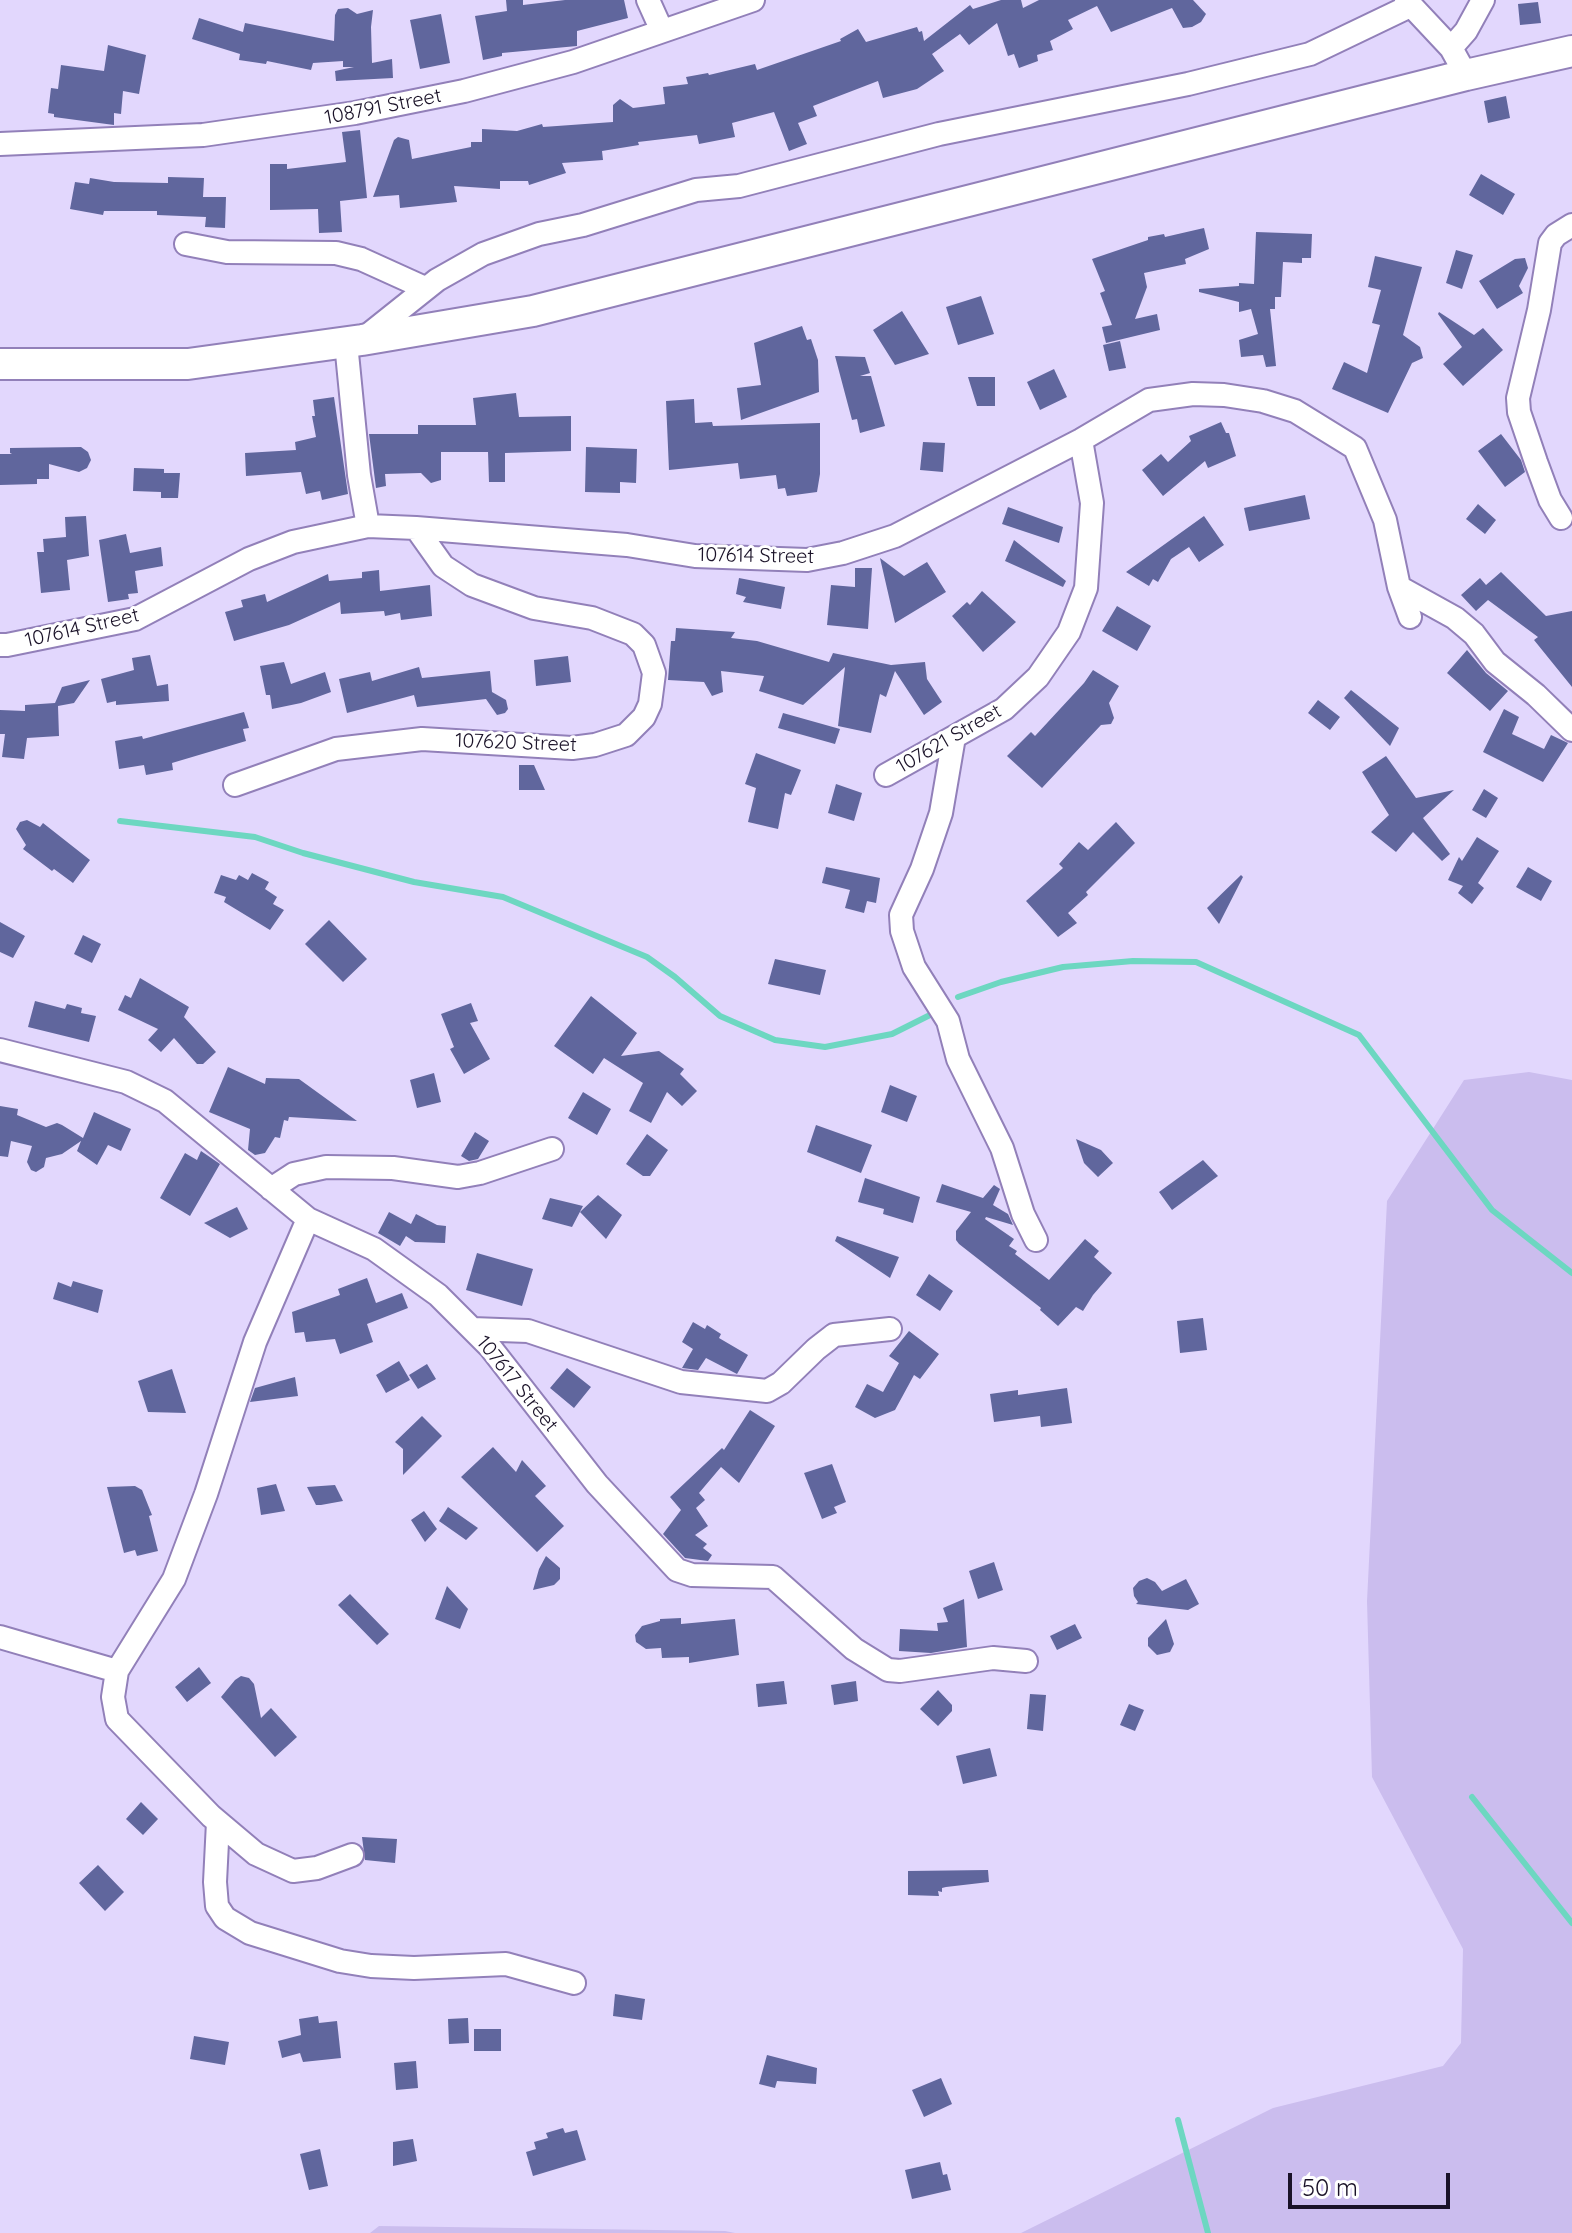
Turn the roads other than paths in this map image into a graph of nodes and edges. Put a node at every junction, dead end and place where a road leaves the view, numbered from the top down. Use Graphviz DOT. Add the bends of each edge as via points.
graph roads {
  1 [pos="648,0"];
  2 [pos="753,0"];
  3 [pos="1483,0"];
  4 [pos="1408,3"];
  5 [pos="662,31"];
  6 [pos="1451,48"];
  7 [pos="1572,51"];
  8 [pos="1466,75"];
  9 [pos="0,144"];
  10 [pos="1572,225"];
  11 [pos="186,244"];
  12 [pos="425,288"];
  13 [pos="354,342"];
  14 [pos="0,364"];
  15 [pos="1081,440"];
  16 [pos="1561,518"];
  17 [pos="368,526"];
  18 [pos="416,528"];
  19 [pos="1399,587"];
  20 [pos="1410,617"];
  21 [pos="0,645"];
  22 [pos="1572,730"];
  23 [pos="954,737"];
  24 [pos="886,775"];
  25 [pos="235,785"];
  26 [pos="0,1050"];
  27 [pos="552,1149"];
  28 [pos="271,1189"];
  29 [pos="308,1219"];
  30 [pos="1036,1240"];
  31 [pos="472,1329"];
  32 [pos="890,1329"];
  33 [pos="0,1637"];
  34 [pos="1026,1661"];
  35 [pos="117,1671"];
  36 [pos="218,1822"];
  37 [pos="352,1855"];
  38 [pos="574,1983"];
  1 -- 5 [label="street"];
  2 -- 5 [label="street, 108791 Street"];
  3 -- 6 [label="street"];
  4 -- 6 [label="street"];
  4 -- 12 [label="street" via="1310,54 939,134 739,186 696,190 483,254"];
  5 -- 9 [label="street, 108791 Street" via="478,88 355,113 203,135"];
  6 -- 8 [label="street"];
  7 -- 8 [label="main road"];
  8 -- 13 [label="main road" via="533,311"];
  10 -- 16 [label="street" via="1550,243 1518,398 1536,462"];
  11 -- 12 [label="street" via="227,252 336,253"];
  12 -- 13 [label="street"];
  13 -- 14 [label="main road" via="188,364"];
  13 -- 17 [label="street" via="359,475"];
  15 -- 18 [label="street, 107614 Street" via="895,536 807,560 695,556 627,545"];
  15 -- 19 [label="street, 107614 Street" via="1149,400 1193,394 1263,401 1295,411 1355,448 1385,520"];
  15 -- 23 [label="street, 107621 Street" via="1092,503 1086,588 1069,632 1038,677 1004,709"];
  17 -- 18 [label="street, 107614 Street"];
  17 -- 21 [label="street, 107614 Street" via="293,542 249,559 135,619"];
  18 -- 25 [label="street, 107620 Street" via="443,566 472,585 633,634 644,645 654,673 644,717 626,735 595,745 422,739 336,749"];
  19 -- 20 [label="street, 107614 Street"];
  19 -- 22 [label="street" via="1455,618 1495,662"];
  23 -- 24 [label="street, 107621 Street"];
  23 -- 30 [label="street" via="941,813 901,915 902,931 914,967 948,1021 958,1059 1002,1148"];
  26 -- 28 [label="street, 107617 Street" via="126,1082 165,1101"];
  27 -- 28 [label="street" via="458,1177 393,1168 326,1167 294,1174"];
  28 -- 29 [label="street, 107617 Street"];
  29 -- 31 [label="street, 107617 Street" via="374,1249 438,1295"];
  29 -- 35 [label="street" via="255,1342 174,1579"];
  31 -- 32 [label="street" via="528,1331 681,1382 767,1391 834,1335"];
  31 -- 34 [label="street, 107617 Street" via="597,1484 677,1570 773,1577 854,1649 888,1670 993,1658"];
  33 -- 35 [label="street"];
  35 -- 36 [label="street" via="117,1719"];
  36 -- 37 [label="street" via="256,1854 293,1871"];
  36 -- 38 [label="street" via="217,1906 225,1918 250,1933 371,1966 506,1964"];
}
